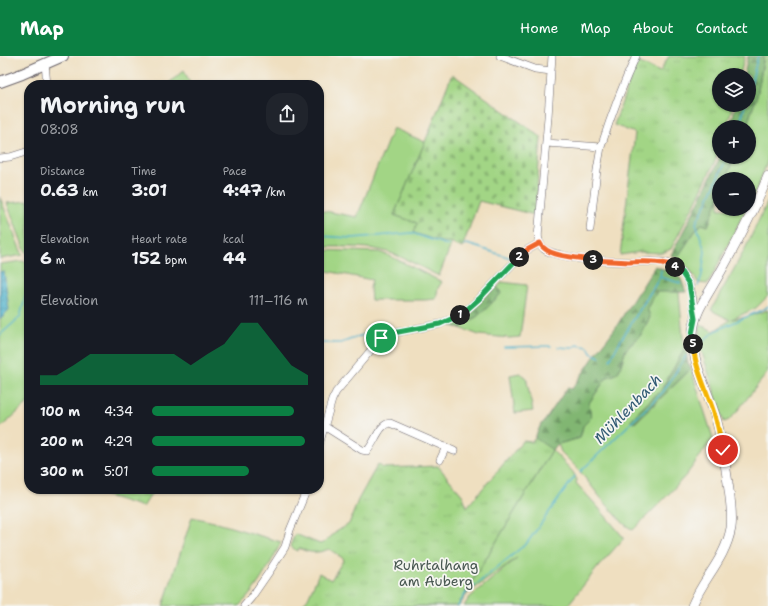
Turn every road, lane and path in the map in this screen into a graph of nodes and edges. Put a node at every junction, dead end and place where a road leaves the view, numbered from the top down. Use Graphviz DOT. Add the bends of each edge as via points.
graph roads {
  1 [pos="63,56"];
  2 [pos="500,56"];
  3 [pos="552,56"];
  4 [pos="636,56"];
  5 [pos="45,64"];
  6 [pos="551,71"];
  7 [pos="47,80"];
  8 [pos="0,82"];
  9 [pos="546,143"];
  10 [pos="601,147"];
  11 [pos="24,153"];
  12 [pos="0,158"];
  13 [pos="768,176"];
  14 [pos="590,229"];
  15 [pos="540,243"];
  16 [pos="692,294"];
  17 [pos="703,303"];
  18 [pos="695,319"];
  19 [pos="324,426"];
  20 [pos="446,447"];
  21 [pos="454,451"];
  22 [pos="440,460"];
  23 [pos="306,494"];
  24 [pos="244,606"];
  25 [pos="692,606"];
  1 -- 5 [label="main road"];
  2 -- 6 [label="street" via="535,69"];
  3 -- 6 [label="street"];
  4 -- 10 [label="street"];
  5 -- 7 [label="street"];
  5 -- 8 [label="main road"];
  6 -- 9 [label="street"];
  9 -- 10 [label="street"];
  9 -- 15 [label="street" via="538,237"];
  10 -- 14 [label="street"];
  11 -- 12 [label="street"];
  13 -- 17 [label="main road" via="740,236"];
  15 -- 16 [label="street" via="544,249 570,257 668,263 686,277"];
  15 -- 19 [label="street" via="521,255 463,313 440,324 388,334 381,338 336,392"];
  16 -- 17 [label="street"];
  16 -- 18 [label="street"];
  17 -- 18 [label="main road"];
  18 -- 25 [label="main road" via="692,334 694,350 720,432 731,521 724,550"];
  19 -- 20 [label="street" via="367,451 383,426 390,423"];
  20 -- 21 [label="street"];
  20 -- 22 [label="street"];
  23 -- 24 [label="street" via="285,547"];
}
